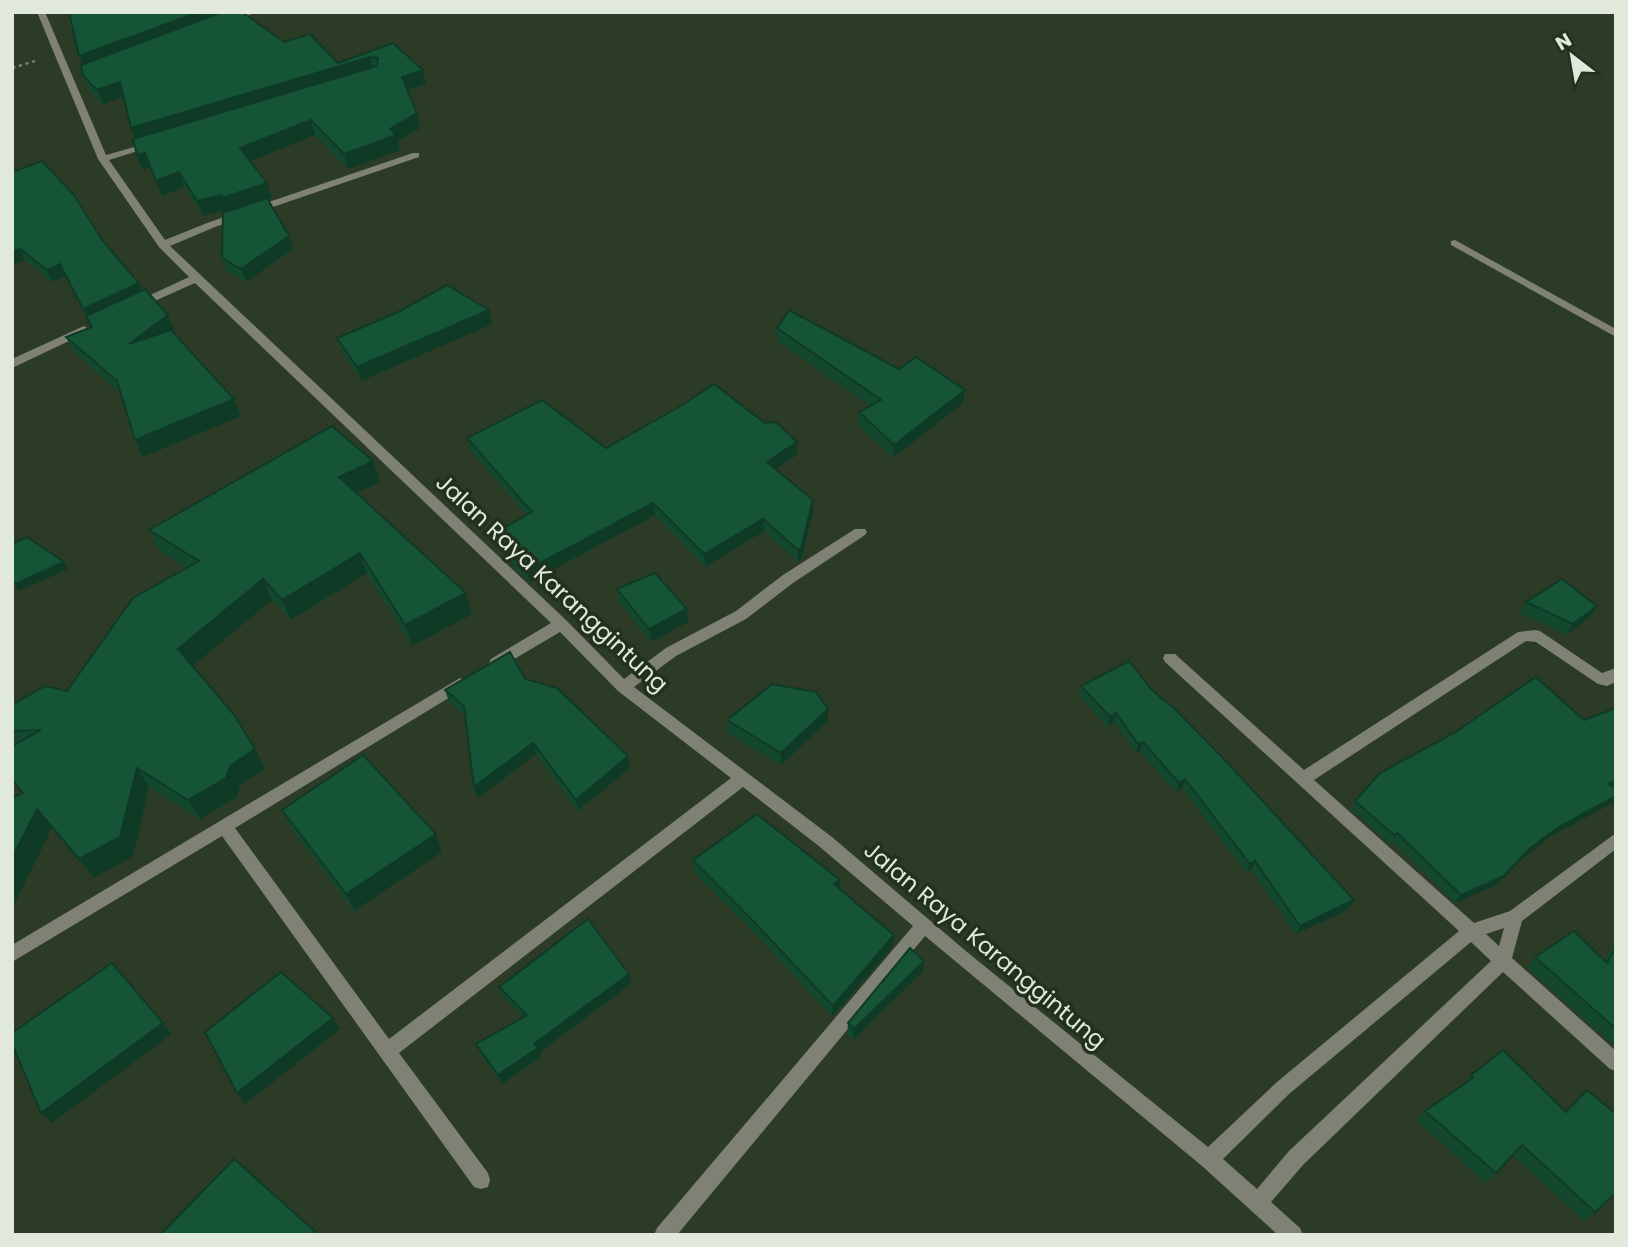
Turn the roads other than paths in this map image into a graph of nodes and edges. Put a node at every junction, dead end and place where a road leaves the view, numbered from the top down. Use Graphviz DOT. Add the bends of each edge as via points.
graph roads {
  1 [pos="41,12"];
  2 [pos="251,12"];
  3 [pos="215,25"];
  4 [pos="168,140"];
  5 [pos="416,155"];
  6 [pos="103,159"];
  7 [pos="1455,243"];
  8 [pos="163,245"];
  9 [pos="195,278"];
  10 [pos="122,312"];
  11 [pos="98,324"];
  12 [pos="1616,334"];
  13 [pos="12,364"];
  14 [pos="860,532"];
  15 [pos="561,624"];
  16 [pos="1170,658"];
  17 [pos="1616,674"];
  18 [pos="623,687"];
  19 [pos="743,778"];
  20 [pos="1303,779"];
  21 [pos="225,827"];
  22 [pos="1616,840"];
  23 [pos="1515,916"];
  24 [pos="924,925"];
  25 [pos="1471,932"];
  26 [pos="12,954"];
  27 [pos="1503,961"];
  28 [pos="389,1050"];
  29 [pos="1616,1063"];
  30 [pos="1209,1159"];
  31 [pos="481,1180"];
  32 [pos="1258,1202"];
  33 [pos="664,1235"];
  34 [pos="1293,1235"];
  1 -- 6 [label="street, Jalan Raya Karanggintung" via="74,77"];
  2 -- 3 [label="street"];
  4 -- 6 [label="street"];
  5 -- 8 [label="street"];
  6 -- 8 [label="street, Jalan Raya Karanggintung"];
  7 -- 12 [label="street"];
  8 -- 9 [label="street, Jalan Raya Karanggintung"];
  9 -- 10 [label="street"];
  9 -- 15 [label="street, Jalan Raya Karanggintung"];
  11 -- 13 [label="street"];
  14 -- 18 [label="street" via="741,615 671,652"];
  15 -- 18 [label="street, Jalan Raya Karanggintung"];
  15 -- 21 [label="street"];
  16 -- 20 [label="street"];
  17 -- 20 [label="street" via="1607,680 1598,678 1542,638 1523,636"];
  18 -- 19 [label="street, Jalan Raya Karanggintung"];
  19 -- 24 [label="street, Jalan Raya Karanggintung"];
  19 -- 28 [label="street"];
  20 -- 25 [label="street"];
  21 -- 26 [label="street"];
  21 -- 28 [label="street"];
  22 -- 23 [label="street"];
  23 -- 25 [label="street"];
  23 -- 27 [label="street"];
  24 -- 30 [label="street, Jalan Raya Karanggintung"];
  24 -- 33 [label="street"];
  25 -- 27 [label="street"];
  25 -- 30 [label="street" via="1283,1088"];
  27 -- 29 [label="street"];
  27 -- 32 [label="street" via="1296,1158"];
  28 -- 31 [label="street"];
  30 -- 32 [label="street, Jalan Raya Karanggintung"];
  32 -- 34 [label="street, Jalan Raya Karanggintung"];
}
